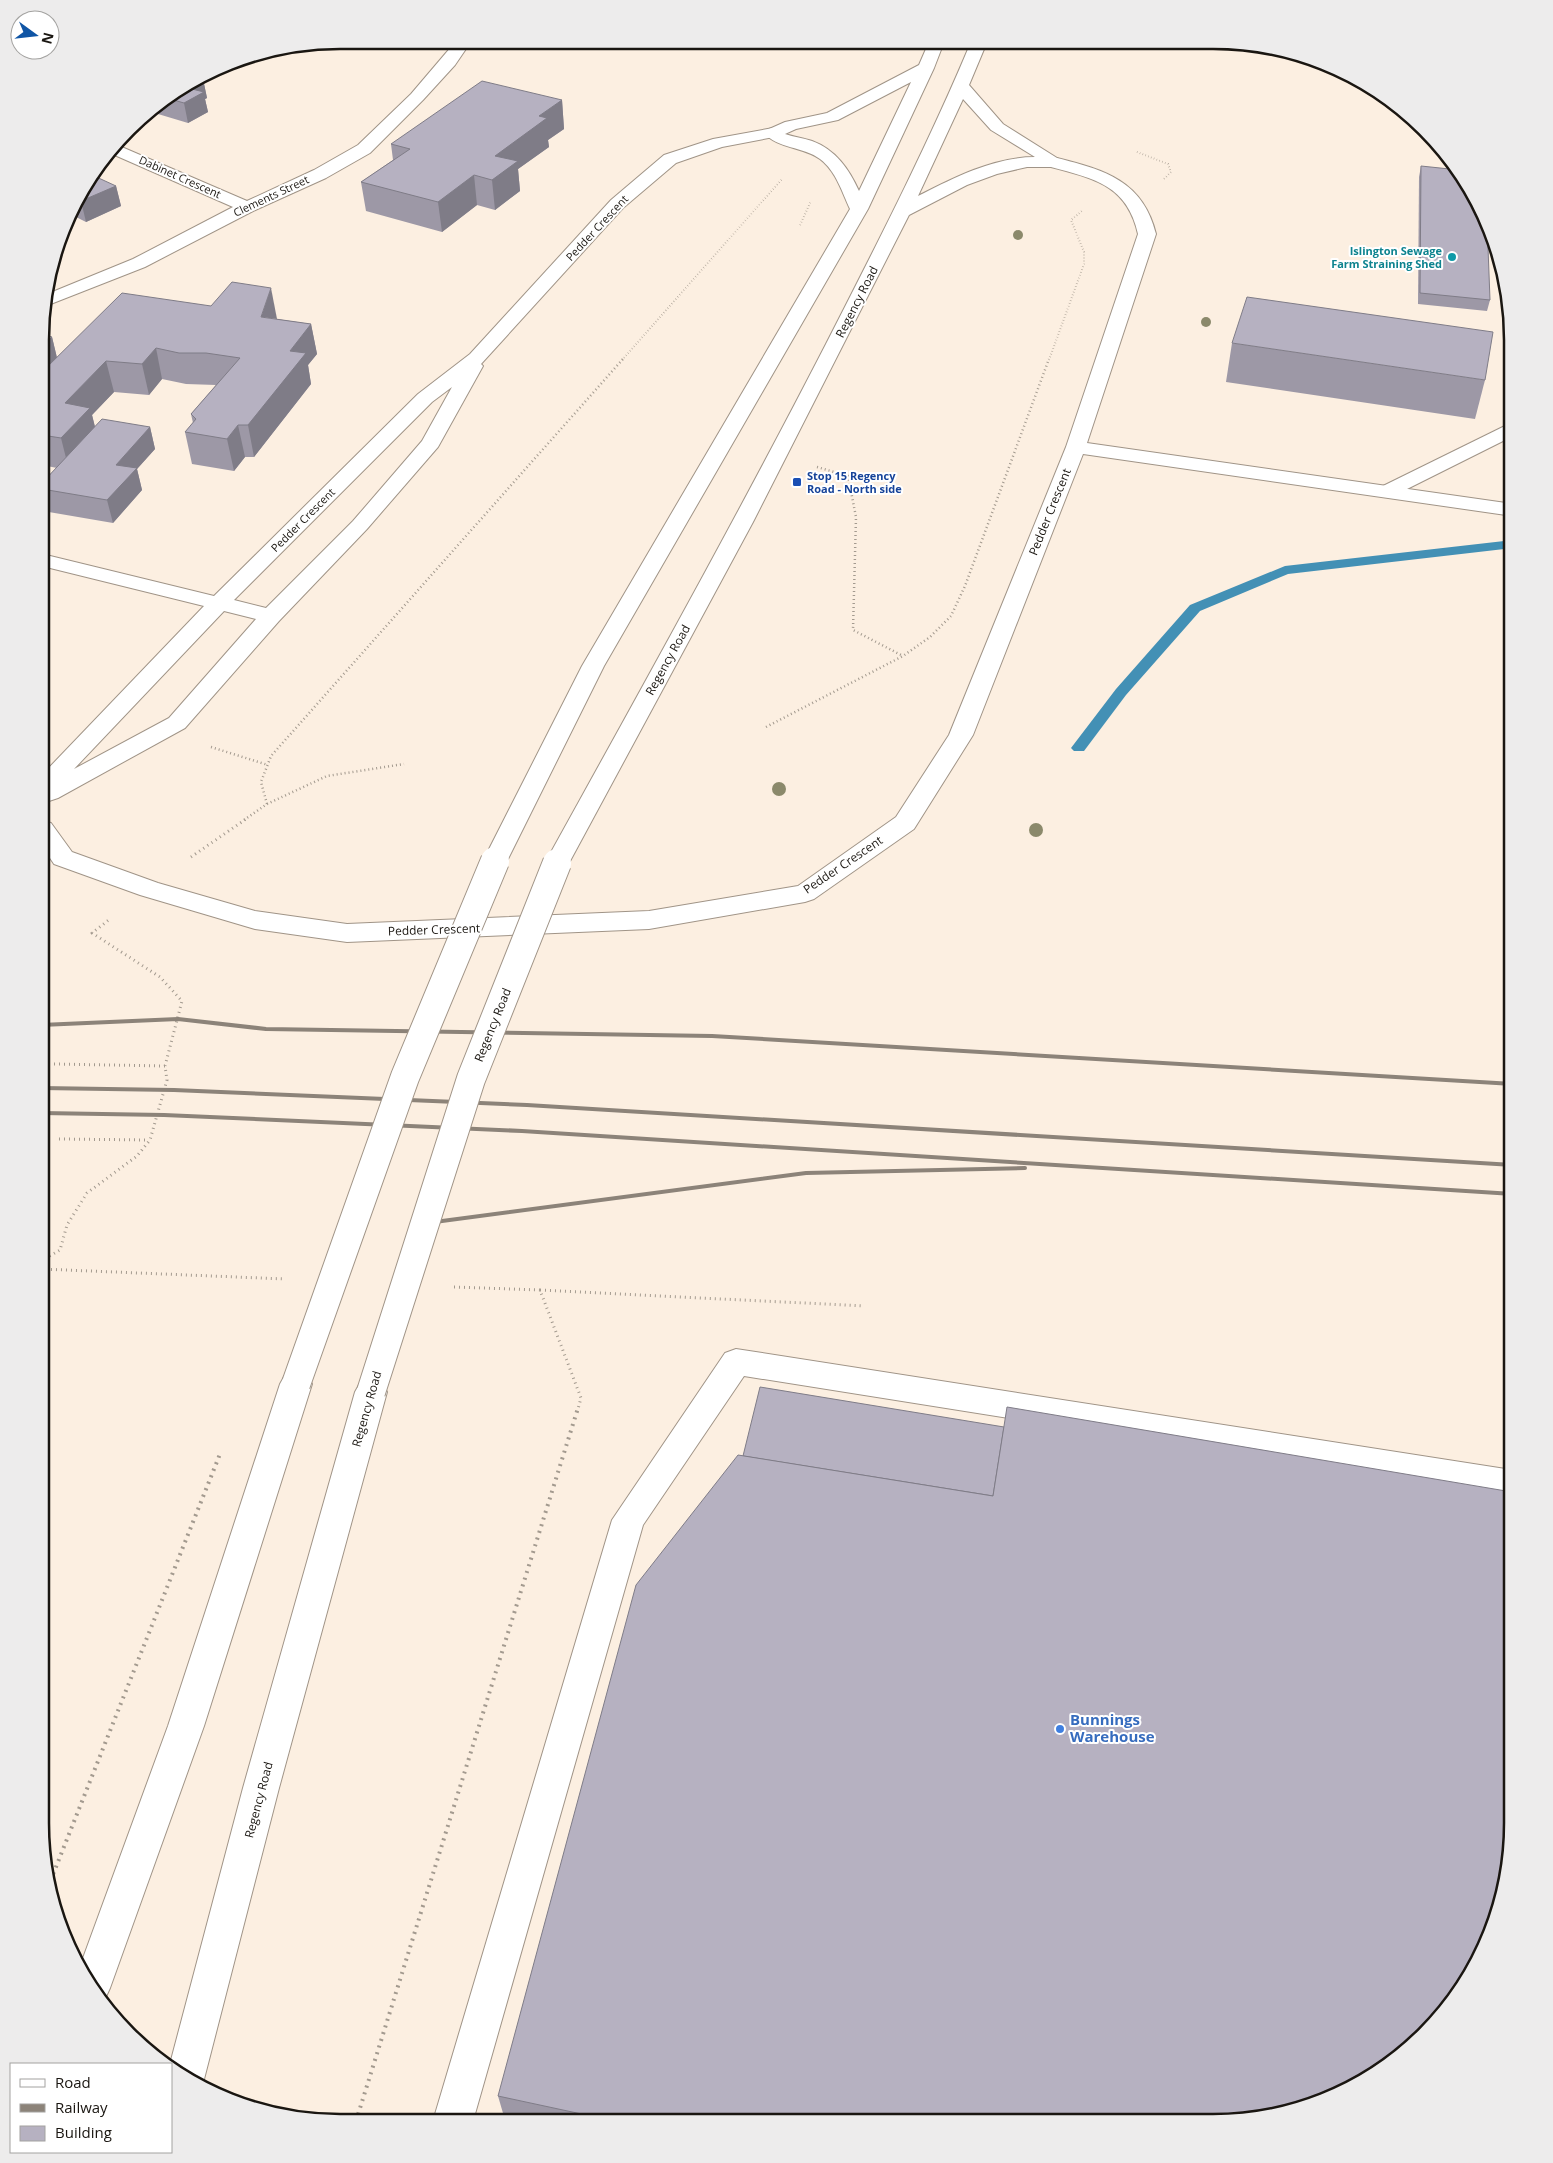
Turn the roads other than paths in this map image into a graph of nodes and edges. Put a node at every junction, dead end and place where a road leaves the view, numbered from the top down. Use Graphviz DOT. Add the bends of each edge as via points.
graph roads {
  1 [pos="458,49"];
  2 [pos="933,49"];
  3 [pos="976,49"];
  4 [pos="926,68"];
  5 [pos="961,86"];
  6 [pos="773,133"];
  7 [pos="119,150"];
  8 [pos="1057,163"];
  9 [pos="246,207"];
  10 [pos="859,209"];
  11 [pos="902,212"];
  12 [pos="52,299"];
  13 [pos="477,358"];
  14 [pos="1504,433"];
  15 [pos="1076,447"];
  16 [pos="1388,491"];
  17 [pos="1504,509"];
  18 [pos="49,562"];
  19 [pos="219,603"];
  20 [pos="271,616"];
  21 [pos="49,782"];
  22 [pos="49,793"];
  23 [pos="49,839"];
  24 [pos="1504,1483"];
  25 [pos="94,1979"];
  26 [pos="188,2071"];
  27 [pos="455,2114"];
  1 -- 9 [label="main road, Clements Street" via="424,90 364,149 320,174"];
  2 -- 4 [label="main road"];
  3 -- 5 [label="main road, Regency Road"];
  4 -- 6 [label="main road, Pedder Crescent" via="832,117 791,125"];
  4 -- 10 [label="main road"];
  5 -- 8 [label="main road" via="997,127"];
  5 -- 11 [label="main road, Regency Road"];
  6 -- 10 [label="main road" via="830,157"];
  6 -- 13 [label="main road, Pedder Crescent" via="718,142 670,159 616,204"];
  7 -- 9 [label="main road, Dabinet Crescent"];
  8 -- 11 [label="main road" via="1024,162 991,169 950,186"];
  8 -- 15 [label="main road, Pedder Crescent" via="1098,175 1130,196 1140,210 1147,234"];
  9 -- 12 [label="main road, Clements Street" via="139,263"];
  10 -- 25 [label="main road, bridge" via="593,666 494,861 405,1077 296,1384 186,1726"];
  11 -- 26 [label="main road, Regency Road, bridge" via="778,460 557,863 471,1079 371,1392 261,1788"];
  13 -- 19 [label="main road, Pedder Crescent" via="425,398"];
  13 -- 20 [label="main road, Pedder Crescent" via="431,442 360,525"];
  14 -- 16 [label="main road"];
  15 -- 16 [label="main road"];
  15 -- 23 [label="main road, Pedder Crescent" via="961,735 905,823 805,893 649,920 347,933 255,920 149,889 63,858"];
  16 -- 17 [label="main road"];
  18 -- 19 [label="main road"];
  19 -- 20 [label="main road"];
  19 -- 21 [label="main road, Pedder Crescent"];
  20 -- 22 [label="main road, Pedder Crescent" via="177,723"];
  24 -- 27 [label="main road" via="736,1362 628,1520"];
}
